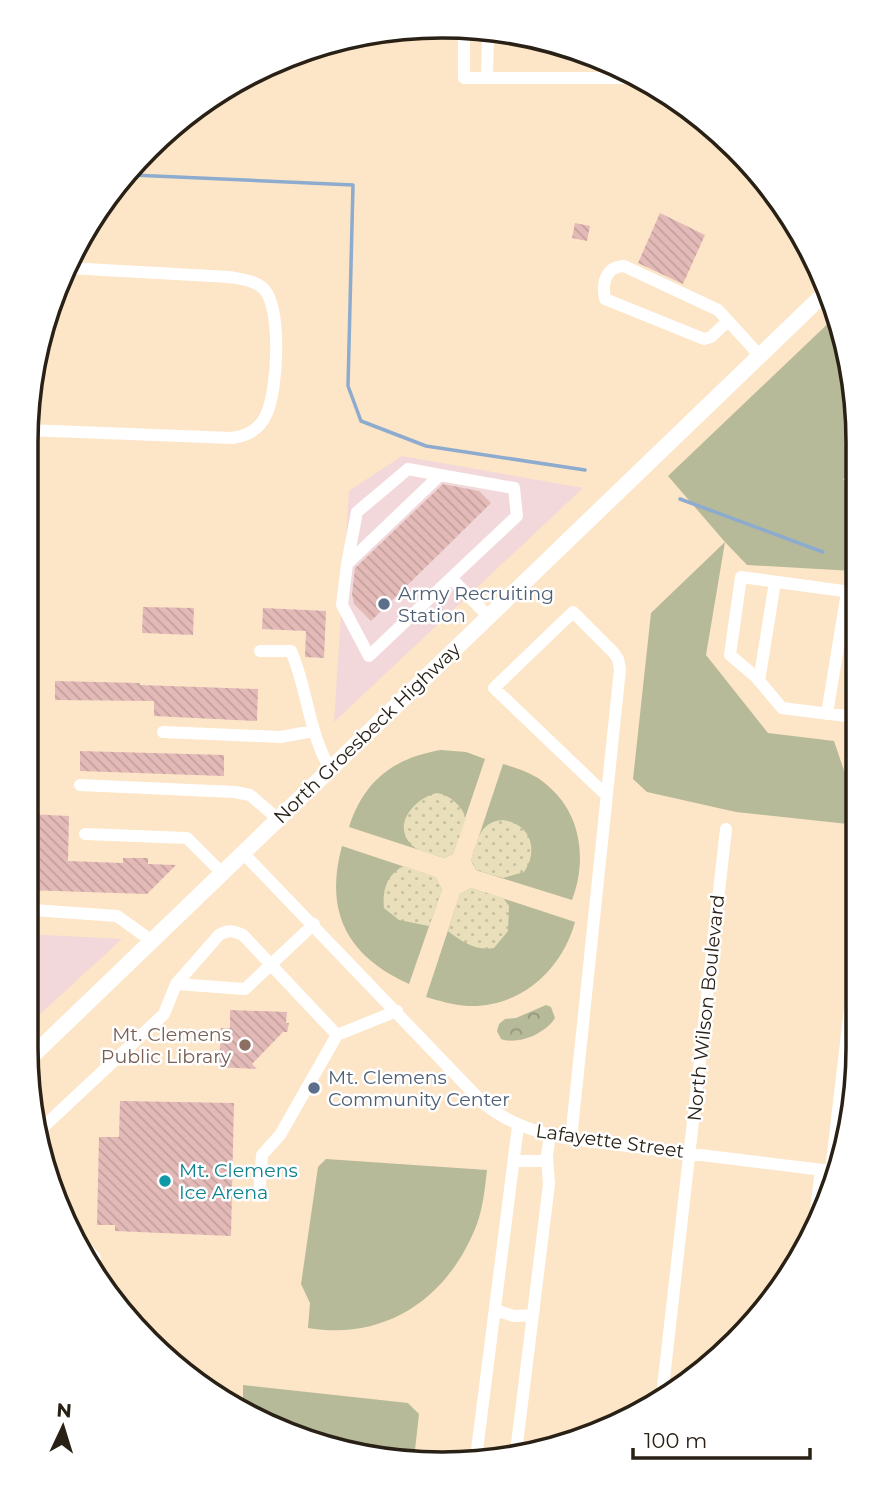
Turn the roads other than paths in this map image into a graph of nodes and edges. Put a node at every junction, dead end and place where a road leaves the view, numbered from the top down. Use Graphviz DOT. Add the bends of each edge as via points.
graph roads {
  1 [pos="464,39"];
  2 [pos="488,41"];
  3 [pos="487,78"];
  4 [pos="617,78"];
  5 [pos="78,269"];
  6 [pos="820,298"];
  7 [pos="728,321"];
  8 [pos="760,356"];
  9 [pos="39,431"];
  10 [pos="440,475"];
  11 [pos="347,564"];
  12 [pos="451,578"];
  13 [pos="775,582"];
  14 [pos="846,591"];
  15 [pos="489,617"];
  16 [pos="846,625"];
  17 [pos="260,651"];
  18 [pos="759,681"];
  19 [pos="827,714"];
  20 [pos="846,716"];
  21 [pos="313,731"];
  22 [pos="163,732"];
  23 [pos="330,769"];
  24 [pos="80,785"];
  25 [pos="606,795"];
  26 [pos="278,820"];
  27 [pos="726,829"];
  28 [pos="85,834"];
  29 [pos="243,853"];
  30 [pos="222,873"];
  31 [pos="39,910"];
  32 [pos="314,924"];
  33 [pos="152,941"];
  34 [pos="271,964"];
  35 [pos="176,984"];
  36 [pos="397,1011"];
  37 [pos="337,1035"];
  38 [pos="39,1049"];
  39 [pos="46,1125"];
  40 [pos="518,1126"];
  41 [pos="550,1135"];
  42 [pos="571,1139"];
  43 [pos="690,1153"];
  44 [pos="514,1161"];
  45 [pos="547,1161"];
  46 [pos="827,1171"];
  47 [pos="259,1196"];
  48 [pos="495,1310"];
  49 [pos="533,1315"];
  50 [pos="663,1385"];
  51 [pos="517,1445"];
  52 [pos="477,1450"];
  1 -- 3 [label="street" via="464,78"];
  2 -- 3 [label="street"];
  3 -- 4 [label="street"];
  5 -- 9 [label="street" via="204,275 250,281 265,290 275,326 271,398 266,416 254,430 232,438"];
  6 -- 8 [label="main road, North Groesbeck Highway"];
  7 -- 7 [label="street" via="718,310 624,267 608,273 603,286 605,299 704,339"];
  7 -- 8 [label="street"];
  8 -- 15 [label="main road, North Groesbeck Highway"];
  10 -- 11 [label="street"];
  10 -- 11 [label="street" via="408,469 357,512"];
  10 -- 12 [label="street" via="514,488 517,516"];
  11 -- 12 [label="street" via="342,605 369,656"];
  12 -- 15 [label="street"];
  13 -- 14 [label="street"];
  13 -- 18 [label="street"];
  13 -- 18 [label="street" via="741,577 730,655"];
  15 -- 23 [label="main road, North Groesbeck Highway"];
  16 -- 19 [label="street"];
  17 -- 21 [label="street" via="291,652"];
  18 -- 19 [label="street" via="782,708"];
  19 -- 20 [label="street"];
  21 -- 22 [label="street" via="281,737"];
  21 -- 23 [label="street"];
  23 -- 26 [label="main road, North Groesbeck Highway"];
  24 -- 26 [label="street" via="234,792 250,795"];
  25 -- 25 [label="street" via="620,664 573,612 494,688"];
  25 -- 42 [label="street"];
  26 -- 29 [label="main road, North Groesbeck Highway"];
  27 -- 43 [label="street, North Wilson Boulevard"];
  28 -- 30 [label="street" via="187,838"];
  29 -- 30 [label="main road, North Groesbeck Highway"];
  29 -- 32 [label="street, Lafayette Street"];
  30 -- 33 [label="main road, North Groesbeck Highway"];
  31 -- 33 [label="street" via="117,916"];
  32 -- 34 [label="street"];
  32 -- 36 [label="street, Lafayette Street"];
  33 -- 38 [label="main road, North Groesbeck Highway"];
  34 -- 35 [label="street" via="245,989"];
  34 -- 35 [label="street" via="243,935 225,931"];
  34 -- 37 [label="street"];
  35 -- 39 [label="street" via="164,1014"];
  36 -- 37 [label="street"];
  36 -- 40 [label="street, Lafayette Street" via="482,1102"];
  37 -- 47 [label="street" via="280,1135 262,1155"];
  40 -- 41 [label="street, Lafayette Street"];
  40 -- 44 [label="street"];
  41 -- 42 [label="street, Lafayette Street"];
  41 -- 45 [label="street"];
  42 -- 43 [label="street, Lafayette Street"];
  43 -- 46 [label="street, Lafayette Street"];
  43 -- 50 [label="street, North Wilson Boulevard"];
  44 -- 45 [label="street"];
  44 -- 48 [label="street"];
  45 -- 49 [label="street" via="549,1184"];
  48 -- 49 [label="street" via="514,1317"];
  48 -- 52 [label="street"];
  49 -- 51 [label="street"];
}
